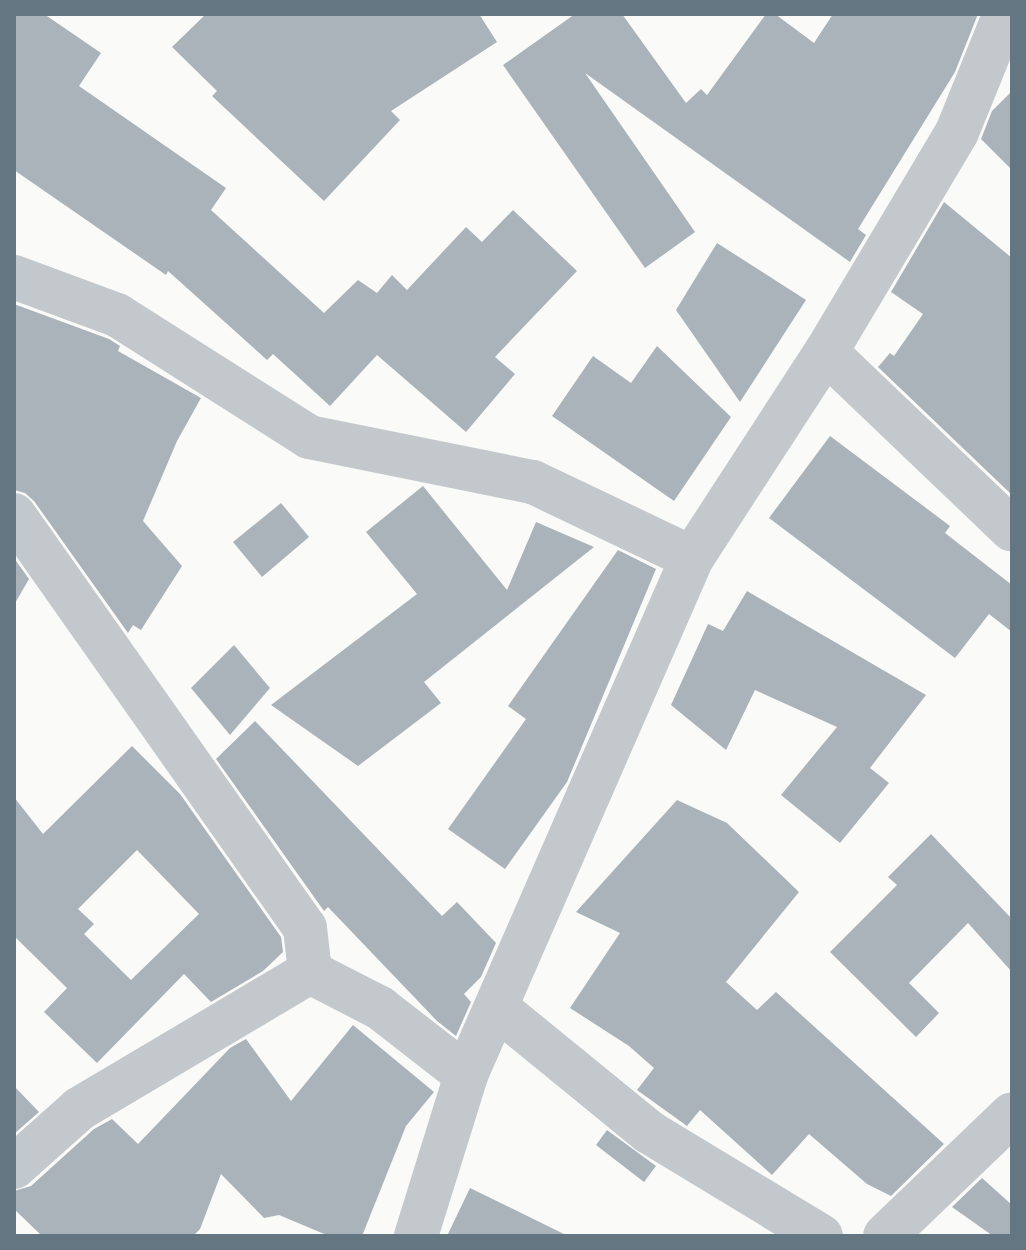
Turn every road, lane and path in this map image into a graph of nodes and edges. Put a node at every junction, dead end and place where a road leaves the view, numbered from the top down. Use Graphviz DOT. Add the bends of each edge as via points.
graph roads {
  1 [pos="1005,14"];
  2 [pos="14,277"];
  3 [pos="826,352"];
  4 [pos="14,515"];
  5 [pos="1012,530"];
  6 [pos="692,558"];
  7 [pos="310,972"];
  8 [pos="497,1008"];
  9 [pos="466,1075"];
  10 [pos="1012,1114"];
  11 [pos="14,1167"];
  12 [pos="416,1236"];
  13 [pos="821,1236"];
  14 [pos="885,1236"];
  1 -- 3 [label="street" via="957,132"];
  2 -- 6 [label="street" via="117,315 309,437 533,482"];
  3 -- 5 [label="street"];
  3 -- 6 [label="street"];
  4 -- 7 [label="street" via="305,928"];
  6 -- 8 [label="street"];
  7 -- 9 [label="street" via="380,1008"];
  7 -- 11 [label="street" via="79,1109"];
  8 -- 9 [label="street"];
  8 -- 13 [label="street" via="649,1132"];
  9 -- 12 [label="street"];
  10 -- 14 [label="street"];
}
